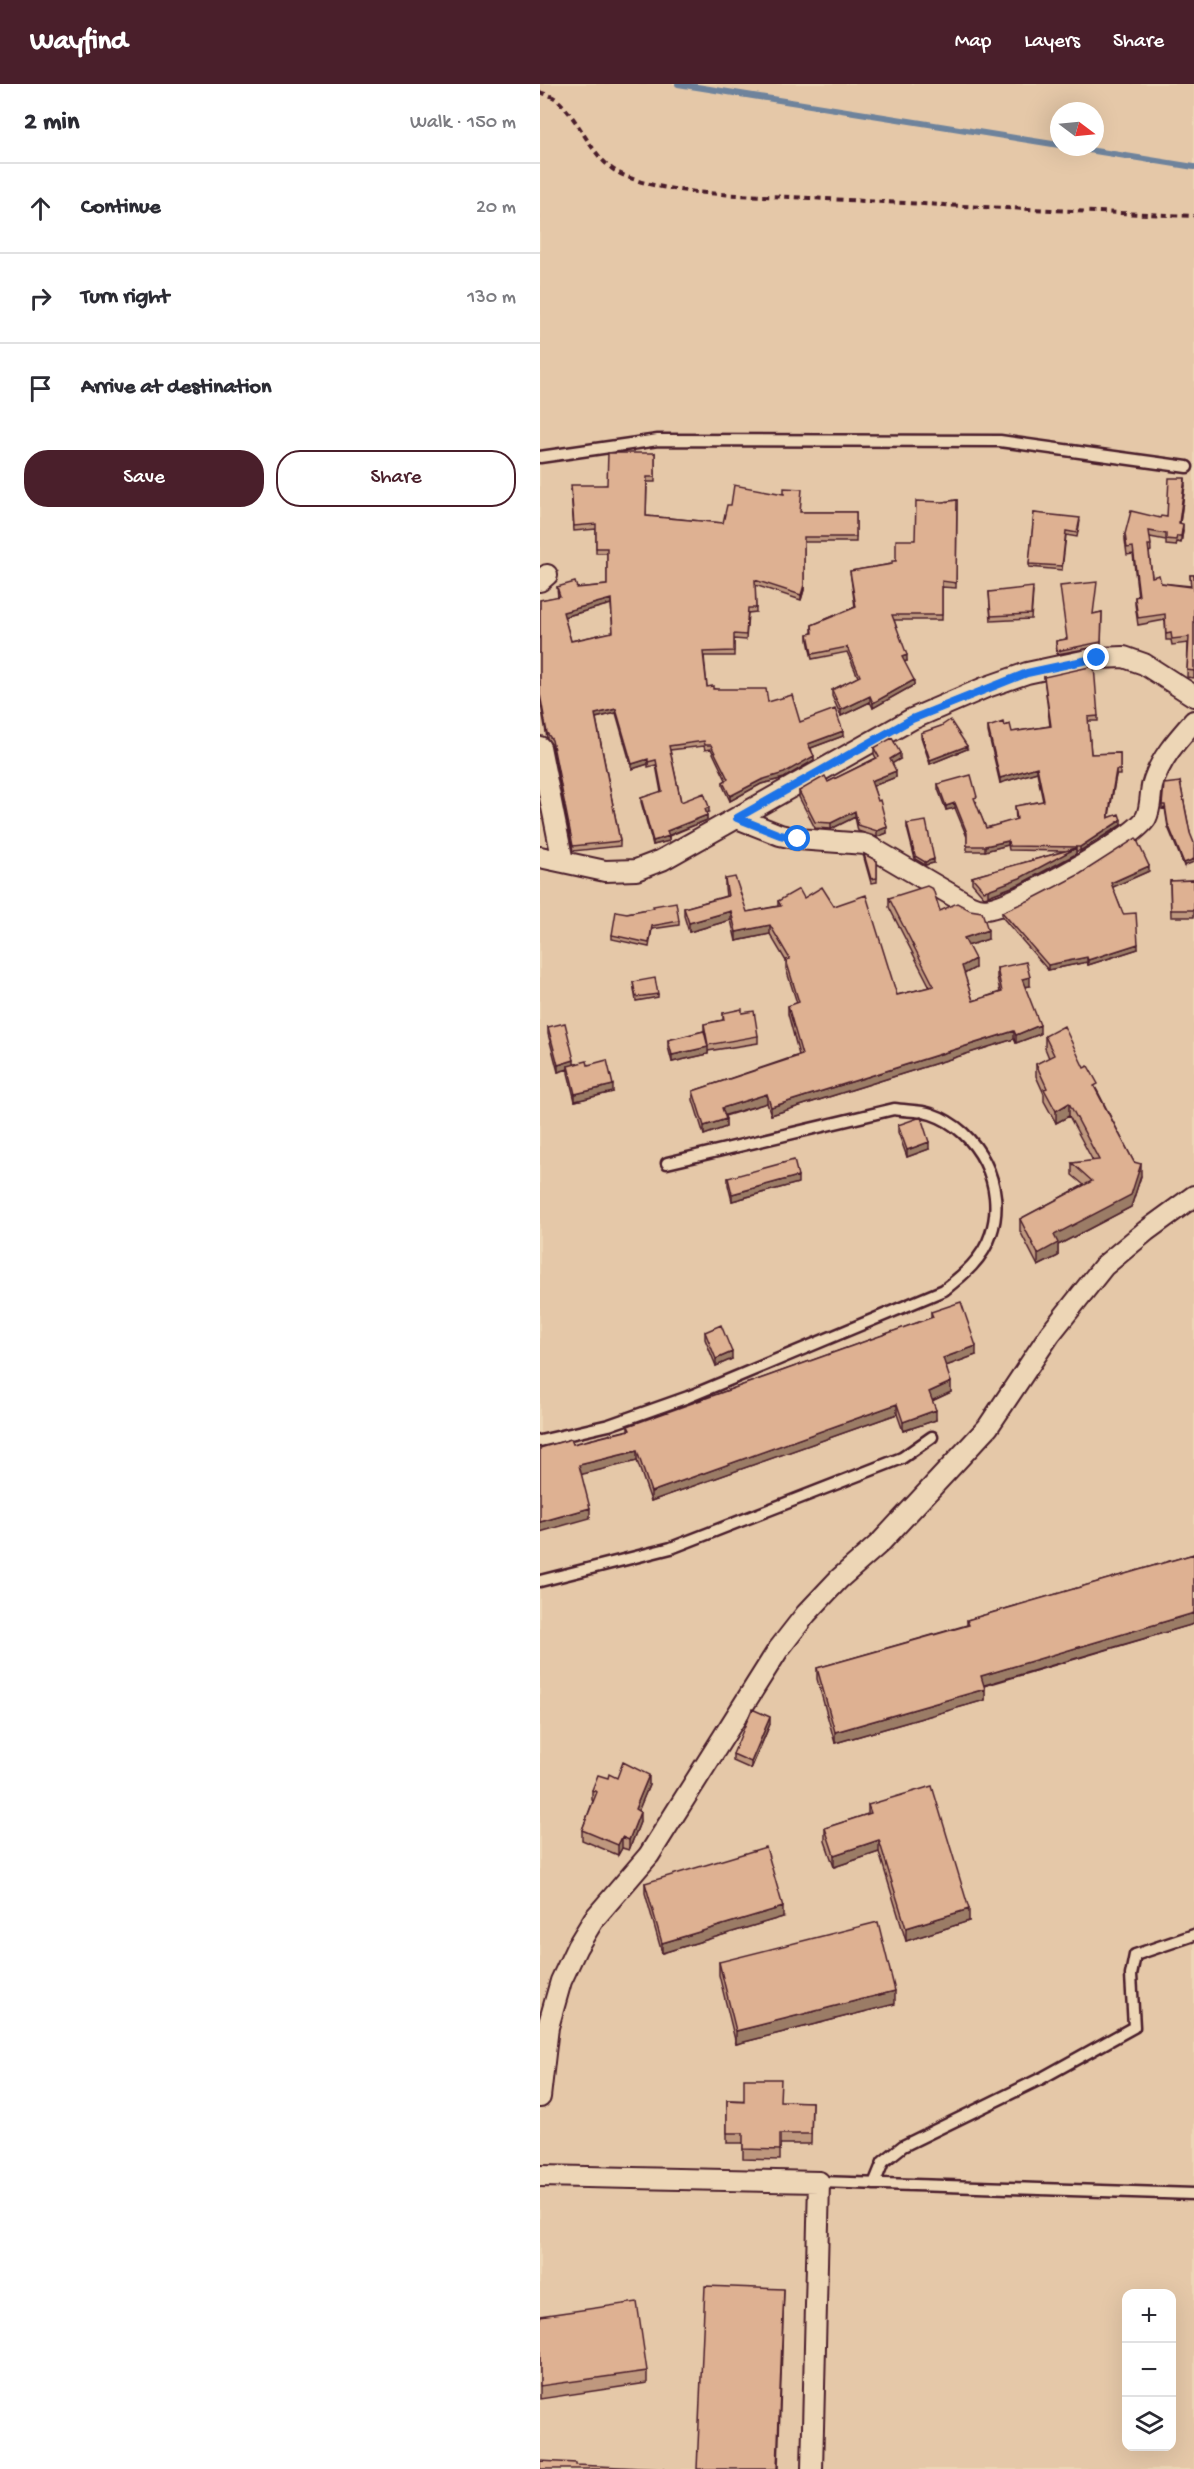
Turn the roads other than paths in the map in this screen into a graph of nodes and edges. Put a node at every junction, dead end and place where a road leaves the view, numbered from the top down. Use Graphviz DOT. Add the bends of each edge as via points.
graph roads {
  1 [pos="540,457"];
  2 [pos="1187,467"];
  3 [pos="1194,696"];
  4 [pos="1194,721"];
  5 [pos="540,747"];
  6 [pos="737,818"];
  7 [pos="540,857"];
  8 [pos="563,862"];
  9 [pos="667,1162"];
  10 [pos="1194,1196"];
  11 [pos="932,1437"];
  12 [pos="540,1441"];
  13 [pos="540,1581"];
  14 [pos="1194,1935"];
  15 [pos="540,2097"];
  16 [pos="540,2176"];
  17 [pos="819,2182"];
  18 [pos="874,2184"];
  19 [pos="1194,2194"];
  20 [pos="812,2469"];
  1 -- 2 [label="lane" via="658,440 1000,441"];
  3 -- 6 [label="street" via="1144,664 1124,657 1097,658 1027,673 912,719"];
  4 -- 6 [label="street" via="1168,751 1159,768 1146,817 1135,829 1071,871 991,908 969,905 865,844 798,839"];
  5 -- 8 [label="street"];
  6 -- 8 [label="street" via="662,860 636,870 605,871"];
  7 -- 8 [label="street"];
  9 -- 12 [label="lane" via="894,1109 931,1114 963,1132 986,1161 996,1197 992,1234 973,1267 944,1290 688,1397 609,1425"];
  10 -- 15 [label="street" via="1104,1266 1050,1334 988,1427 881,1542 806,1614 778,1650 649,1855 594,1919 577,1947 561,1981 548,2027"];
  11 -- 13 [label="lane" via="902,1458 671,1548"];
  14 -- 18 [label="lane" via="1135,1954 1131,1975 1134,2027 1042,2078 903,2146 883,2162"];
  16 -- 17 [label="street"];
  17 -- 18 [label="lane"];
  17 -- 20 [label="street"];
  18 -- 19 [label="lane"];
}
